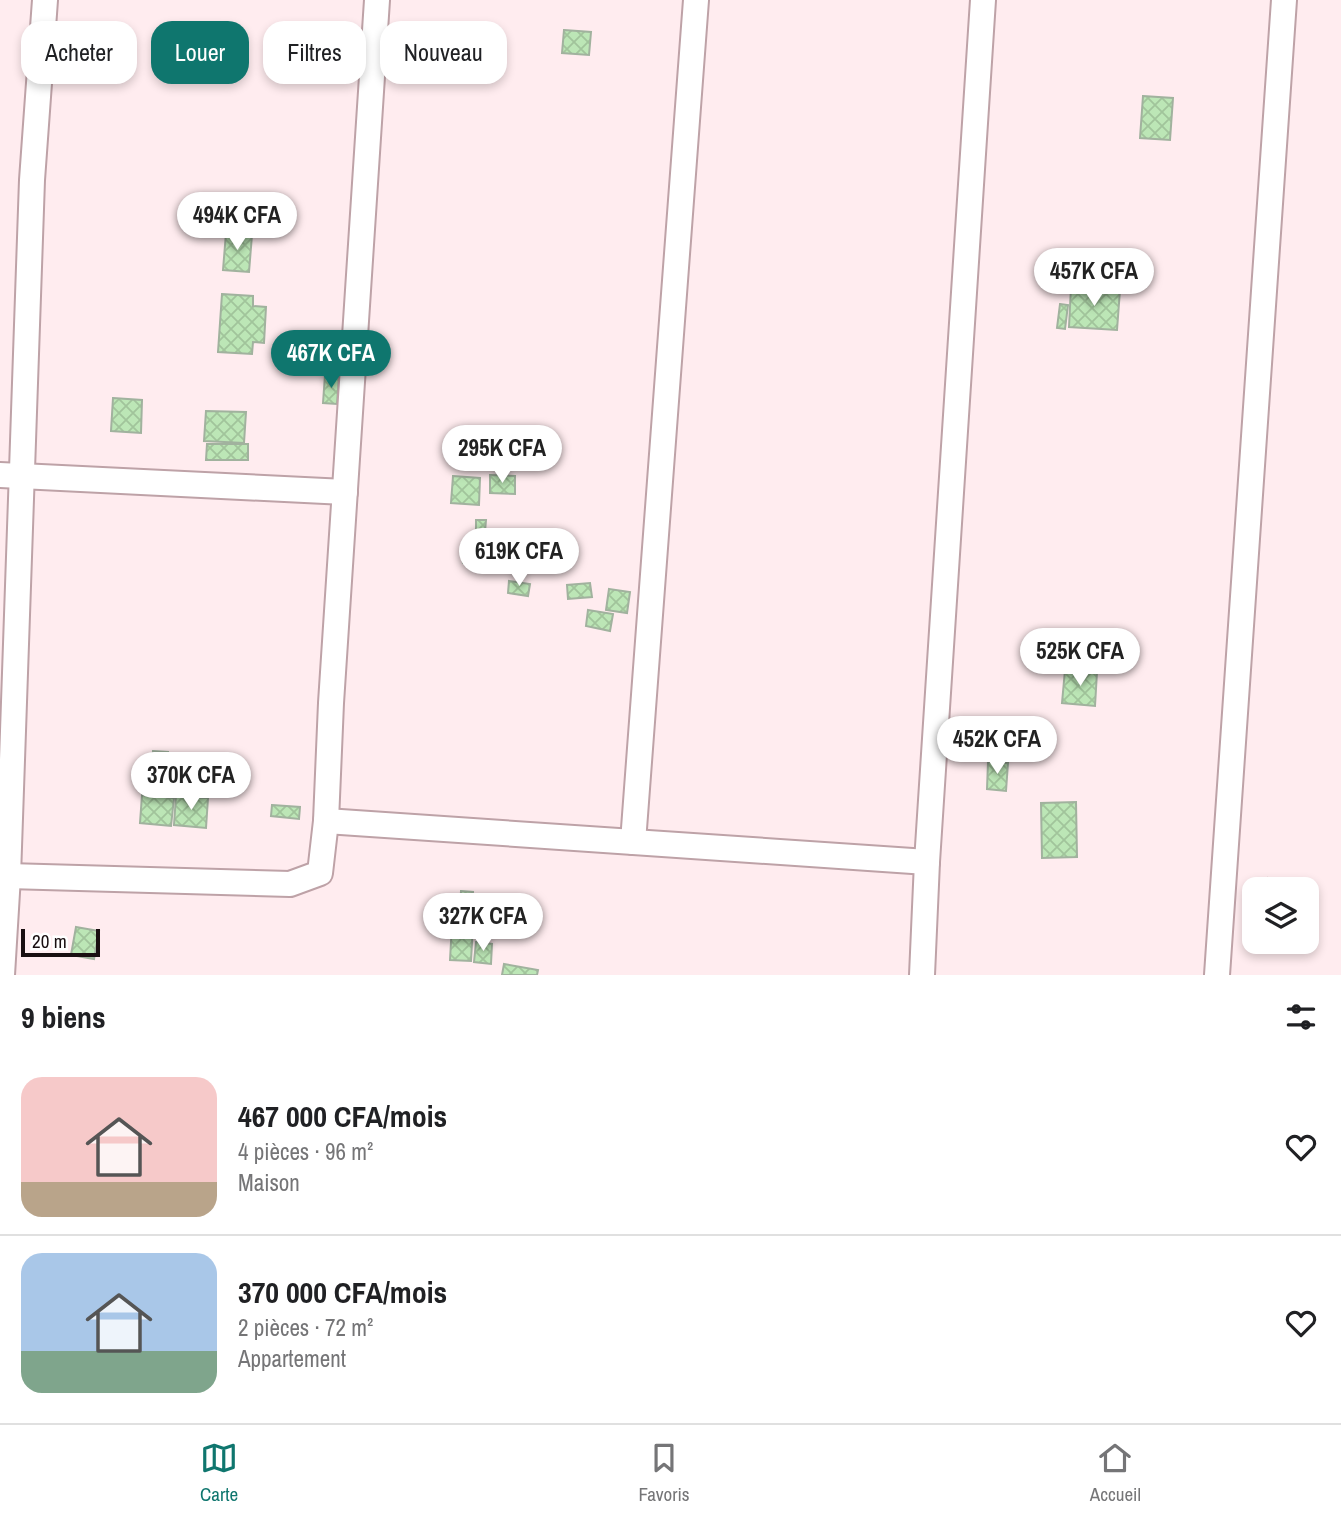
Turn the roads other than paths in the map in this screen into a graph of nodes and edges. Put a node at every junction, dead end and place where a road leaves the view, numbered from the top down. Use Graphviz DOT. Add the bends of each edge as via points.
graph roads {
  1 [pos="45,0"];
  2 [pos="377,0"];
  3 [pos="696,0"];
  4 [pos="983,0"];
  5 [pos="1284,0"];
  6 [pos="11,476"];
  7 [pos="345,492"];
  8 [pos="5,812"];
  9 [pos="326,821"];
  10 [pos="633,842"];
  11 [pos="927,862"];
  12 [pos="8,876"];
  13 [pos="2,975"];
  14 [pos="927,975"];
  15 [pos="1217,975"];
  1 -- 6 [label="street"];
  2 -- 7 [label="street"];
  3 -- 10 [label="street"];
  4 -- 11 [label="street"];
  5 -- 15 [label="street"];
  6 -- 7 [label="street"];
  6 -- 8 [label="street"];
  7 -- 9 [label="street"];
  8 -- 12 [label="street"];
  9 -- 10 [label="street"];
  9 -- 12 [label="street" via="320,873 290,884"];
  10 -- 11 [label="street"];
  11 -- 14 [label="street"];
  12 -- 13 [label="street"];
}
